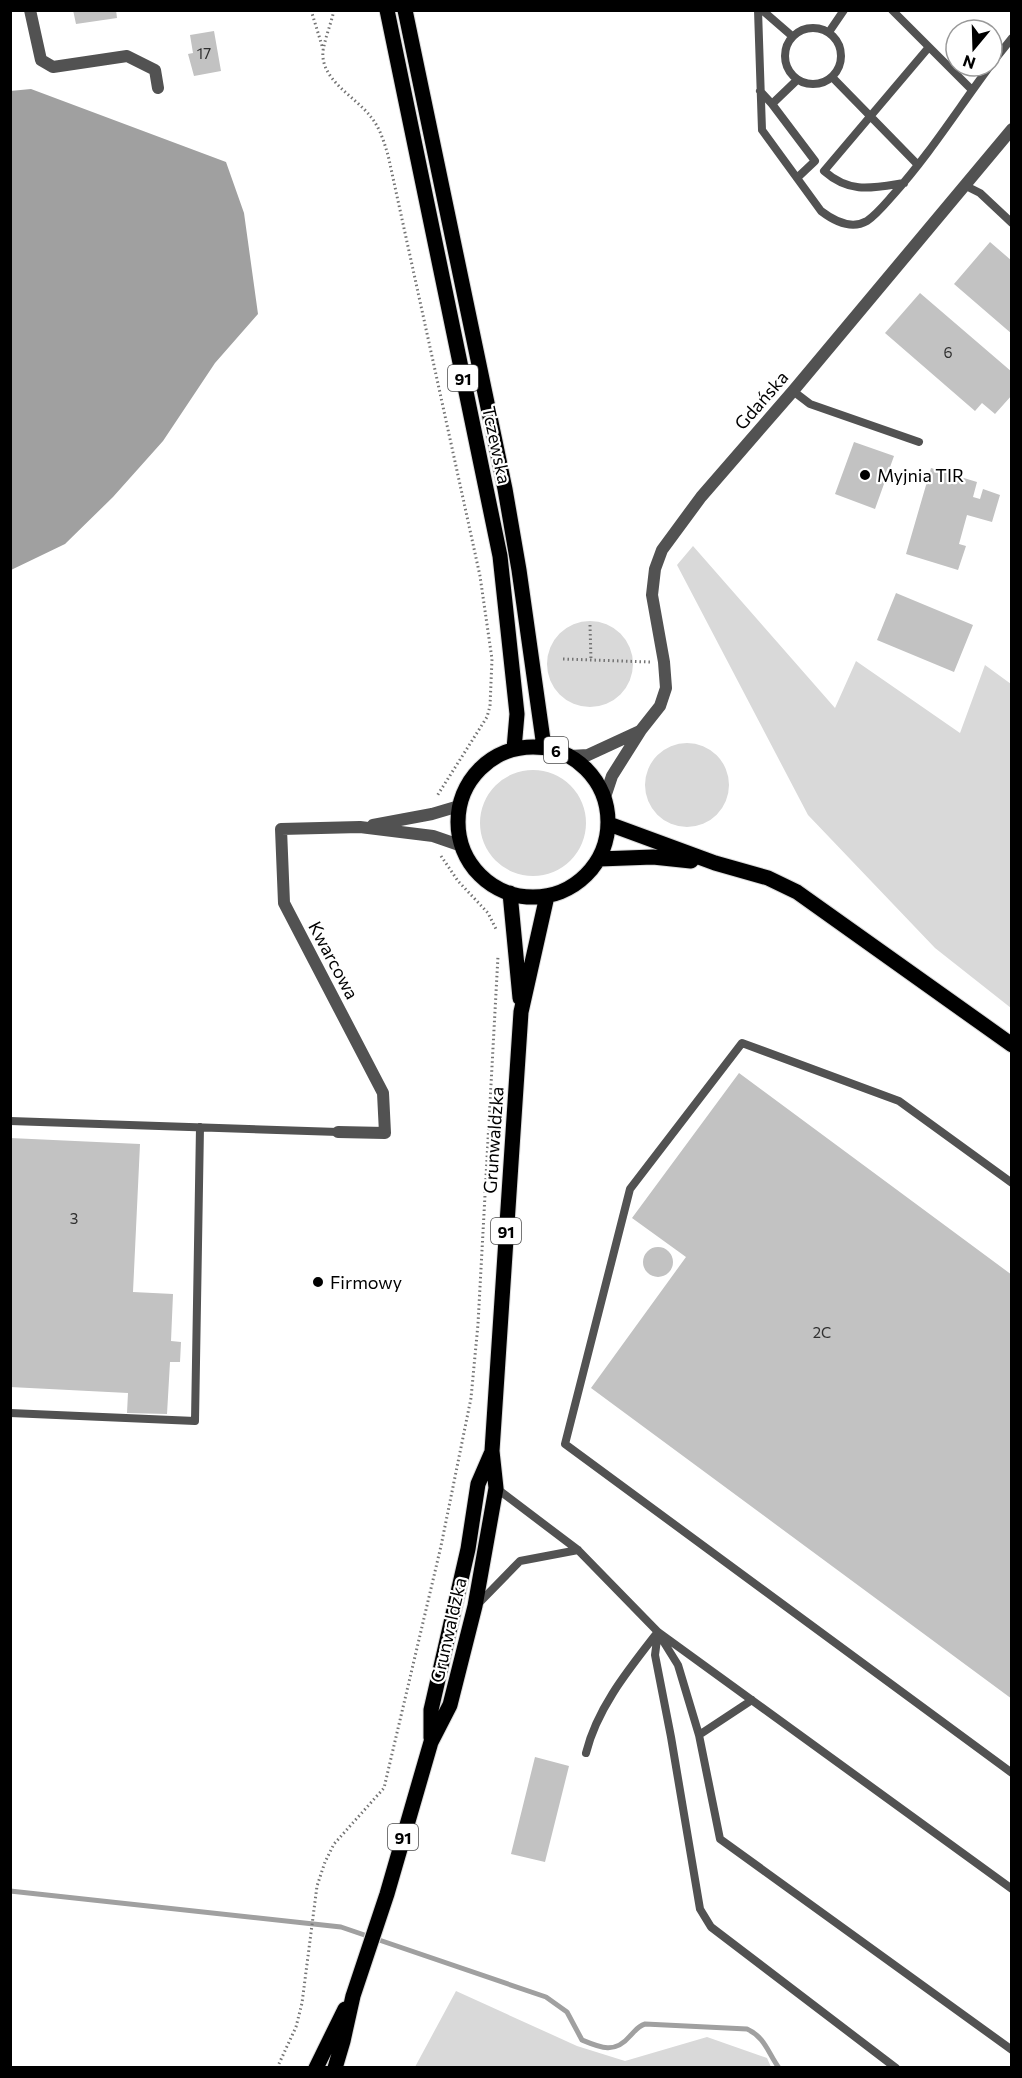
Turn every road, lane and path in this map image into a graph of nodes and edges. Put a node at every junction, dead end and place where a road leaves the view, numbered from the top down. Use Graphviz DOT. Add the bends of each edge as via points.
graph roads {
  1 [pos="30,10"];
  2 [pos="311,10"];
  3 [pos="334,10"];
  4 [pos="387,10"];
  5 [pos="405,10"];
  6 [pos="760,10"];
  7 [pos="844,10"];
  8 [pos="892,10"];
  9 [pos="829,32"];
  10 [pos="792,36"];
  11 [pos="929,47"];
  12 [pos="323,51"];
  13 [pos="831,77"];
  14 [pos="981,78"];
  15 [pos="797,80"];
  16 [pos="158,88"];
  17 [pos="972,90"];
  18 [pos="760,91"];
  19 [pos="772,104"];
  20 [pos="870,116"];
  21 [pos="1011,129"];
  22 [pos="815,161"];
  23 [pos="918,165"];
  24 [pos="824,171"];
  25 [pos="797,178"];
  26 [pos="904,183"];
  27 [pos="964,185"];
  28 [pos="1011,223"];
  29 [pos="793,391"];
  30 [pos="918,442"];
  31 [pos="590,625"];
  32 [pos="563,659"];
  33 [pos="591,660"];
  34 [pos="664,663"];
  35 [pos="641,730"];
  36 [pos="544,747"];
  37 [pos="514,749"];
  38 [pos="570,756"];
  39 [pos="437,796"];
  40 [pos="605,798"];
  41 [pos="459,806"];
  42 [pos="609,824"];
  43 [pos="360,827"];
  44 [pos="462,846"];
  45 [pos="439,854"];
  46 [pos="599,859"];
  47 [pos="715,863"];
  48 [pos="510,893"];
  49 [pos="547,896"];
  50 [pos="498,933"];
  51 [pos="498,953"];
  52 [pos="521,1012"];
  53 [pos="1011,1045"];
  54 [pos="10,1121"];
  55 [pos="200,1127"];
  56 [pos="339,1132"];
  57 [pos="1011,1183"];
  58 [pos="10,1413"];
  59 [pos="492,1451"];
  60 [pos="496,1488"];
  61 [pos="578,1550"];
  62 [pos="476,1606"];
  63 [pos="658,1632"];
  64 [pos="752,1700"];
  65 [pos="699,1735"];
  66 [pos="431,1742"];
  67 [pos="586,1753"];
  68 [pos="1011,1773"];
  69 [pos="1011,1889"];
  70 [pos="353,1996"];
  71 [pos="1011,2050"];
  72 [pos="278,2067"];
  73 [pos="316,2067"];
  74 [pos="335,2067"];
  75 [pos="896,2067"];
  1 -- 16 [label="street" via="41,60 53,67 127,56 154,70"];
  2 -- 12 [label="path"];
  3 -- 12 [label="path"];
  4 -- 37 [label="main road, Tczewska / 91" via="500,556 517,714"];
  5 -- 36 [label="main road, Tczewska / 91" via="505,489"];
  6 -- 10 [label="lane"];
  6 -- 18 [label="lane"];
  7 -- 9 [label="lane"];
  8 -- 11 [label="lane"];
  9 -- 10 [label="lane" via="809,27"];
  9 -- 13 [label="lane" via="841,54 839,67"];
  10 -- 15 [label="lane" via="785,46 784,59"];
  11 -- 17 [label="lane"];
  11 -- 20 [label="lane"];
  12 -- 39 [label="path" via="326,70 372,117 388,155 480,576 492,659 490,706 481,728"];
  13 -- 15 [label="lane" via="821,83"];
  13 -- 20 [label="lane"];
  14 -- 17 [label="lane"];
  15 -- 19 [label="lane"];
  17 -- 23 [label="lane"];
  18 -- 19 [label="lane"];
  18 -- 25 [label="lane" via="762,130"];
  19 -- 22 [label="lane"];
  20 -- 23 [label="lane"];
  20 -- 24 [label="lane"];
  21 -- 27 [label="street, Gdańska"];
  22 -- 24 [label="lane"];
  22 -- 25 [label="lane"];
  23 -- 26 [label="lane"];
  24 -- 26 [label="lane" via="834,181 851,188"];
  25 -- 26 [label="lane" via="821,211 833,221 849,225 866,222"];
  27 -- 28 [label="lane" via="980,193"];
  27 -- 29 [label="street, Gdańska"];
  29 -- 30 [label="lane" via="810,404"];
  29 -- 34 [label="street, Gdańska" via="701,497 662,550 652,595"];
  31 -- 33 [label="path"];
  32 -- 33 [label="path"];
  33 -- 34 [label="path"];
  34 -- 35 [label="street, Gdańska" via="666,688 660,706"];
  35 -- 38 [label="street, Gdańska" via="588,755"];
  35 -- 40 [label="street, Gdańska" via="612,776"];
  36 -- 37 [label="main road, 6"];
  36 -- 38 [label="main road, 6"];
  37 -- 41 [label="main road, 6" via="479,770 466,786"];
  38 -- 40 [label="main road, 6" via="592,774"];
  40 -- 42 [label="main road, 6"];
  41 -- 43 [label="street, Kwarcowa"];
  41 -- 44 [label="main road, 6"];
  42 -- 46 [label="main road, 6"];
  42 -- 47 [label="main road"];
  43 -- 44 [label="street, Kwarcowa" via="433,836"];
  43 -- 56 [label="street, Kwarcowa" via="281,829 284,903 383,1093 385,1133"];
  44 -- 48 [label="main road, 6" via="481,875"];
  45 -- 50 [label="path" via="488,913"];
  46 -- 47 [label="main road" via="652,857"];
  46 -- 49 [label="main road, 6" via="568,889"];
  47 -- 53 [label="main road" via="768,878 814,902"];
  48 -- 49 [label="main road, 6"];
  48 -- 52 [label="main road, Grunwaldzka / 91"];
  49 -- 52 [label="main road, Grunwaldzka / 91"];
  51 -- 72 [label="path" via="471,1398 384,1788 334,1844 317,1886 302,2003"];
  52 -- 59 [label="main road, Grunwaldzka / 91"];
  54 -- 55 [label="lane"];
  55 -- 56 [label="lane"];
  55 -- 58 [label="lane" via="195,1421"];
  57 -- 68 [label="lane" via="899,1101 742,1043 630,1189 565,1444"];
  59 -- 60 [label="main road, Grunwaldzka / 91"];
  59 -- 66 [label="main road, Grunwaldzka / 91" via="478,1484 468,1549 431,1710"];
  60 -- 61 [label="lane"];
  60 -- 62 [label="main road, Grunwaldzka / 91"];
  61 -- 62 [label="lane" via="520,1561"];
  61 -- 63 [label="lane"];
  62 -- 66 [label="main road, Grunwaldzka / 91" via="450,1705"];
  63 -- 64 [label="lane"];
  63 -- 65 [label="lane" via="678,1665"];
  63 -- 67 [label="lane" via="624,1676 594,1727"];
  63 -- 75 [label="lane" via="655,1655 703,1917"];
  64 -- 65 [label="lane"];
  64 -- 69 [label="lane"];
  65 -- 71 [label="lane" via="720,1839"];
  66 -- 70 [label="main road, Grunwaldzka / 91"];
  70 -- 73 [label="main road, Grunwaldzka / 91"];
  70 -- 74 [label="main road, Grunwaldzka / 91"];
}
